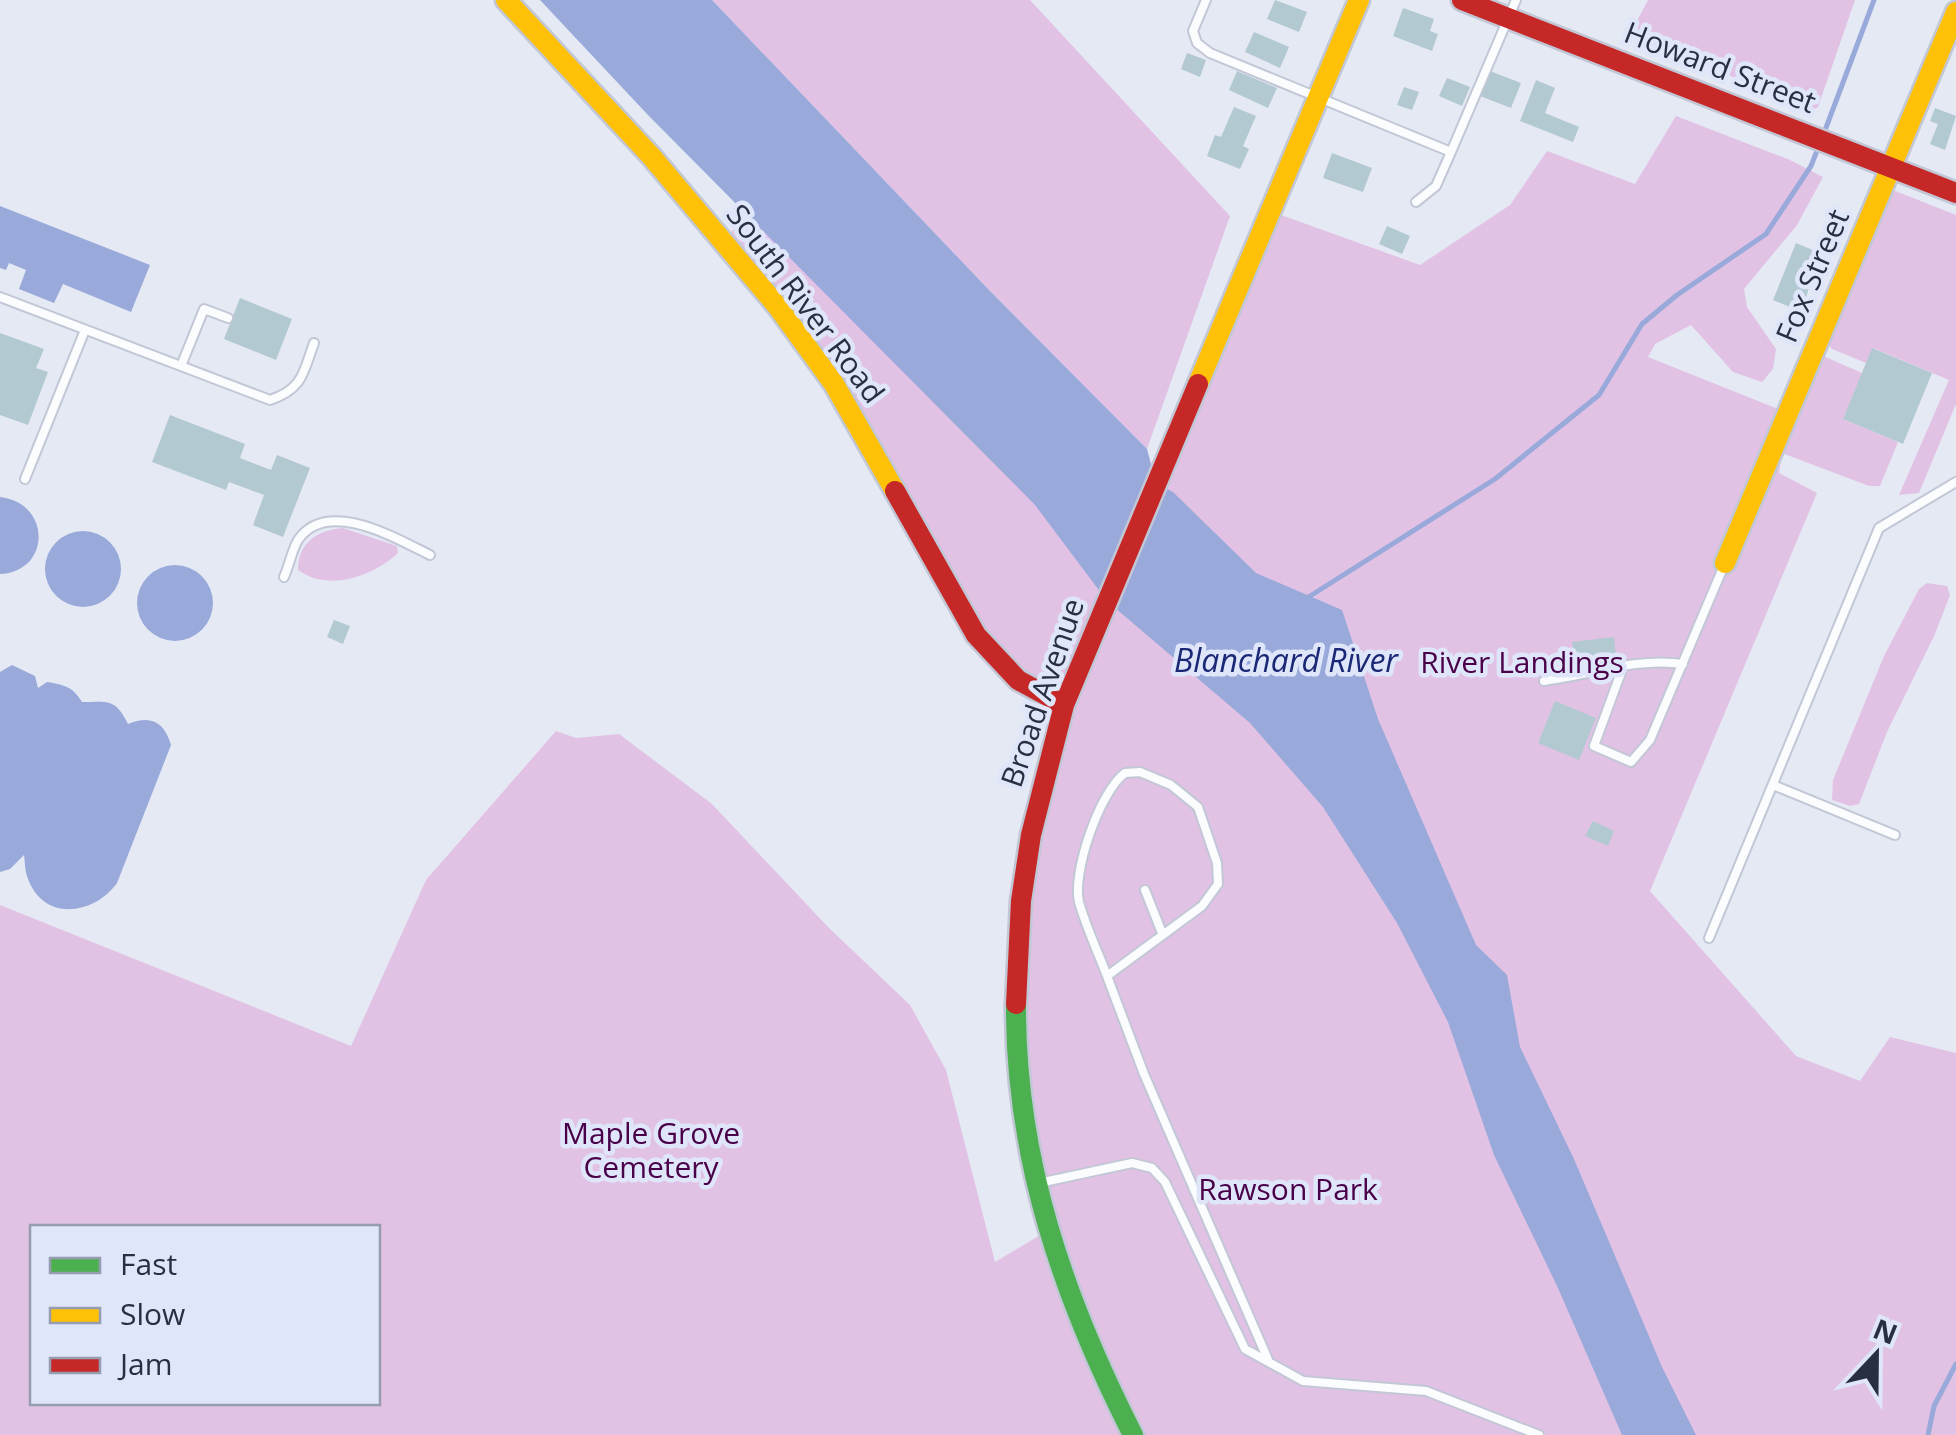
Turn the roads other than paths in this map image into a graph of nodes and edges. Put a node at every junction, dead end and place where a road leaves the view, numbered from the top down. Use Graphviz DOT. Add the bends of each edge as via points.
graph roads {
  1 [pos="506,0"];
  2 [pos="1206,0"];
  3 [pos="1360,0"];
  4 [pos="1462,0"];
  5 [pos="1512,9"];
  6 [pos="1956,12"];
  7 [pos="1319,97"];
  8 [pos="1451,152"];
  9 [pos="1891,168"];
  10 [pos="1956,193"];
  11 [pos="1416,202"];
  12 [pos="0,297"];
  13 [pos="228,318"];
  14 [pos="85,330"];
  15 [pos="314,343"];
  16 [pos="181,366"];
  17 [pos="26,479"];
  18 [pos="1956,482"];
  19 [pos="430,554"];
  20 [pos="1725,563"];
  21 [pos="284,577"];
  22 [pos="1683,664"];
  23 [pos="1622,666"];
  24 [pos="1544,681"];
  25 [pos="1064,705"];
  26 [pos="1772,785"];
  27 [pos="1895,835"];
  28 [pos="1144,890"];
  29 [pos="1162,933"];
  30 [pos="1709,938"];
  31 [pos="1107,976"];
  32 [pos="1035,1184"];
  33 [pos="1268,1362"];
  34 [pos="1132,1435"];
  35 [pos="1539,1435"];
  1 -- 25 [label="street, South River Road" via="652,156 823,368 976,635 1018,680"];
  2 -- 7 [label="lane" via="1192,32 1197,43"];
  3 -- 7 [label="street, Broad Avenue"];
  4 -- 5 [label="street, Howard Street"];
  5 -- 8 [label="lane"];
  5 -- 9 [label="street, Howard Street"];
  6 -- 9 [label="street, Fox Street"];
  7 -- 8 [label="lane"];
  7 -- 25 [label="street, Broad Avenue"];
  8 -- 11 [label="lane" via="1436,186"];
  9 -- 10 [label="street, Howard Street"];
  9 -- 20 [label="street, Fox Street"];
  12 -- 14 [label="lane"];
  13 -- 16 [label="lane" via="204,309"];
  14 -- 16 [label="lane"];
  14 -- 17 [label="lane"];
  15 -- 16 [label="lane" via="298,384 270,400"];
  18 -- 26 [label="lane" via="1880,528"];
  19 -- 21 [label="lane" via="346,520 325,522 299,537"];
  20 -- 22 [label="lane"];
  22 -- 23 [label="lane"];
  22 -- 23 [label="lane" via="1650,740 1632,762 1594,746"];
  23 -- 24 [label="lane"];
  25 -- 32 [label="street, Broad Avenue" via="1033,816 1016,950 1016,1049"];
  26 -- 27 [label="lane"];
  26 -- 30 [label="lane"];
  28 -- 29 [label="lane"];
  29 -- 31 [label="lane"];
  29 -- 31 [label="lane" via="1212,896 1217,863 1198,806 1171,785 1125,773 1108,792 1077,885"];
  31 -- 33 [label="lane"];
  32 -- 33 [label="lane" via="1132,1163 1152,1168 1165,1182 1245,1349"];
  32 -- 34 [label="street, Broad Avenue" via="1068,1295"];
  33 -- 35 [label="lane" via="1303,1382 1426,1391"];
}
